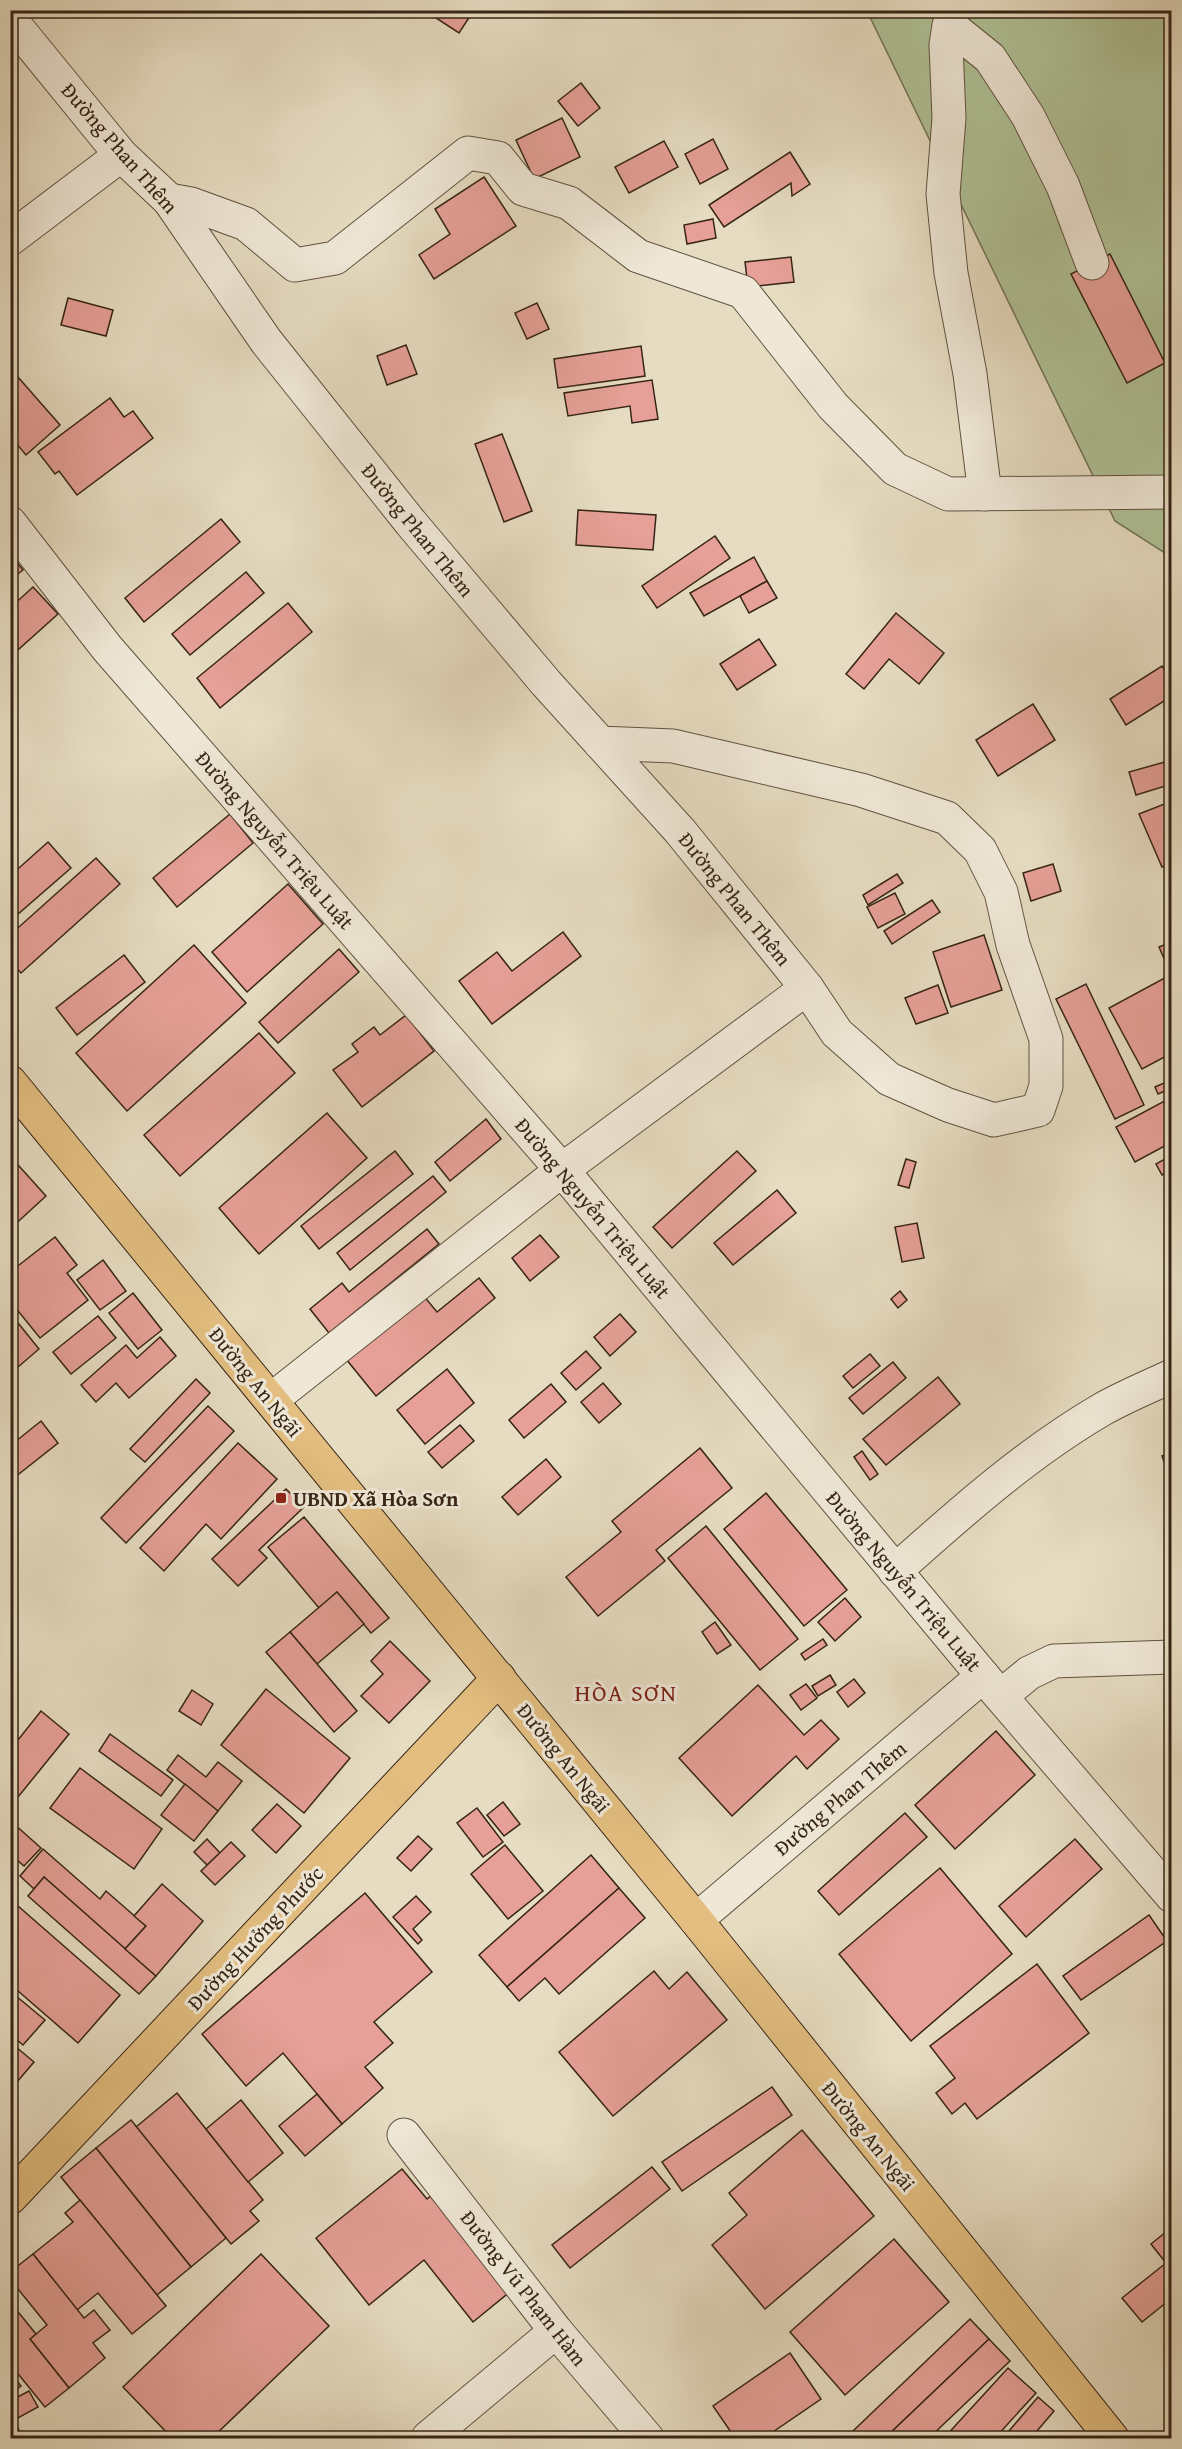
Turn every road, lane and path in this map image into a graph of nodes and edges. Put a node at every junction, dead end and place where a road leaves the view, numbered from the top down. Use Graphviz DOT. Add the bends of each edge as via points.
graph roads {
  1 [pos="10,20"];
  2 [pos="121,155"];
  3 [pos="169,200"];
  4 [pos="10,239"];
  5 [pos="1092,263"];
  6 [pos="1172,492"];
  7 [pos="985,494"];
  8 [pos="10,524"];
  9 [pos="600,743"];
  10 [pos="807,988"];
  11 [pos="10,1082"];
  12 [pos="562,1170"];
  13 [pos="1172,1376"];
  14 [pos="272,1400"];
  15 [pos="895,1571"];
  16 [pos="1172,1657"];
  17 [pos="499,1678"];
  18 [pos="992,1686"];
  19 [pos="1172,1896"];
  20 [pos="696,1920"];
  21 [pos="404,2136"];
  22 [pos="10,2198"];
  23 [pos="556,2331"];
  24 [pos="428,2439"];
  25 [pos="648,2439"];
  26 [pos="1112,2439"];
  1 -- 2 [label="street, Đường Phan Thêm"];
  2 -- 3 [label="street, Đường Phan Thêm"];
  2 -- 4 [label="street"];
  3 -- 7 [label="street" via="246,224 295,265 335,258 468,153 498,158 523,189 569,203 638,256 743,292 833,406 894,469 948,494"];
  3 -- 9 [label="street, Đường Phan Thêm" via="266,341 411,523"];
  5 -- 7 [label="street" via="1063,186 1028,116 990,57 949,25 949,118 943,194 951,273 970,374"];
  6 -- 7 [label="street"];
  8 -- 12 [label="street, Đường Nguyễn Triệu Luật" via="106,648"];
  9 -- 10 [label="street, Đường Phan Thêm" via="680,831"];
  9 -- 10 [label="street, Đường Phan Thêm" via="673,746 861,790 947,818 980,850 1001,892 1013,945 1046,1039 1046,1086 1038,1110 994,1120 889,1079 837,1033"];
  10 -- 12 [label="street"];
  11 -- 14 [label="main road, Đường An Ngãi"];
  12 -- 14 [label="street"];
  12 -- 15 [label="street, Đường Nguyễn Triệu Luật"];
  13 -- 15 [label="street" via="1101,1410 1036,1454 972,1502"];
  14 -- 17 [label="main road, Đường An Ngãi"];
  15 -- 18 [label="street, Đường Nguyễn Triệu Luật"];
  16 -- 18 [label="street, Đường Phan Thêm" via="1054,1661"];
  17 -- 20 [label="main road, Đường An Ngãi"];
  17 -- 22 [label="main road, Đường Hưởng Phước"];
  18 -- 19 [label="street, Đường Nguyễn Triệu Luật"];
  18 -- 20 [label="street, Đường Phan Thêm"];
  20 -- 26 [label="main road, Đường An Ngãi"];
  21 -- 23 [label="street, Đường Vũ Phạm Hàm"];
  23 -- 24 [label="street"];
  23 -- 25 [label="street, Đường Vũ Phạm Hàm"];
}
